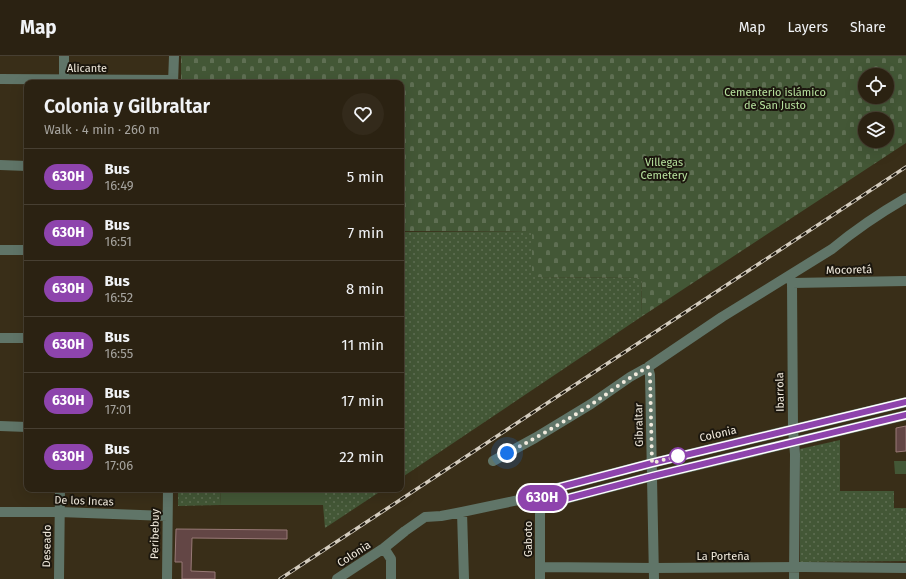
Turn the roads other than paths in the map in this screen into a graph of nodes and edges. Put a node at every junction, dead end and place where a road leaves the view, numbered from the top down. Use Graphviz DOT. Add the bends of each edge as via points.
graph roads {
  1 [pos="64,56"];
  2 [pos="174,56"];
  3 [pos="0,79"];
  4 [pos="32,80"];
  5 [pos="64,80"];
  6 [pos="173,80"];
  7 [pos="0,165"];
  8 [pos="24,166"];
  9 [pos="906,198"];
  10 [pos="0,250"];
  11 [pos="24,250"];
  12 [pos="790,280"];
  13 [pos="906,281"];
  14 [pos="0,338"];
  15 [pos="24,338"];
  16 [pos="648,367"];
  17 [pos="906,402"];
  18 [pos="906,416"];
  19 [pos="0,426"];
  20 [pos="24,427"];
  21 [pos="793,429"];
  22 [pos="794,443"];
  23 [pos="493,461"];
  24 [pos="652,463"];
  25 [pos="653,476"];
  26 [pos="60,492"];
  27 [pos="168,492"];
  28 [pos="541,499"];
  29 [pos="0,512"];
  30 [pos="60,512"];
  31 [pos="462,512"];
  32 [pos="167,516"];
  33 [pos="384,548"];
  34 [pos="540,567"];
  35 [pos="794,567"];
  36 [pos="654,568"];
  37 [pos="906,568"];
  38 [pos="59,579"];
  39 [pos="167,579"];
  40 [pos="337,579"];
  41 [pos="391,579"];
  42 [pos="464,579"];
  43 [pos="540,579"];
  44 [pos="654,579"];
  45 [pos="794,579"];
  1 -- 5 [label="street"];
  2 -- 6 [label="street"];
  3 -- 4 [label="street, Alicante"];
  7 -- 8 [label="street"];
  9 -- 12 [label="street" via="844,238"];
  10 -- 11 [label="street"];
  12 -- 13 [label="street, Mocoretá"];
  12 -- 16 [label="street" via="722,317"];
  12 -- 21 [label="street, Ibarrola"];
  14 -- 15 [label="street"];
  16 -- 23 [label="street" via="547,431"];
  16 -- 24 [label="street, Gibraltar"];
  17 -- 21 [label="street, Colonia"];
  18 -- 22 [label="street"];
  19 -- 20 [label="street"];
  21 -- 22 [label="street, Ibarrola"];
  21 -- 24 [label="street, Colonia"];
  22 -- 25 [label="street"];
  22 -- 35 [label="street, Ibarrola"];
  24 -- 25 [label="street, Gibraltar"];
  24 -- 28 [label="street, Colonia" via="549,490"];
  25 -- 28 [label="street" via="550,503"];
  25 -- 36 [label="street, Gibraltar"];
  26 -- 30 [label="street, Deseado"];
  27 -- 32 [label="street, Peribebuy"];
  28 -- 31 [label="street" via="532,497"];
  28 -- 34 [label="street, Gaboto"];
  29 -- 30 [label="street, De los Incas"];
  30 -- 32 [label="street, De los Incas"];
  30 -- 38 [label="street, Deseado"];
  31 -- 33 [label="street, Colonia" via="428,516"];
  31 -- 42 [label="street"];
  32 -- 39 [label="street, Peribebuy"];
  33 -- 40 [label="street, Colonia"];
  33 -- 41 [label="street" via="391,560"];
  34 -- 36 [label="street, La Porteña"];
  34 -- 43 [label="street, Gaboto"];
  35 -- 36 [label="street, La Porteña"];
  35 -- 37 [label="street, La Porteña"];
  35 -- 45 [label="street, Ibarrola"];
  36 -- 44 [label="street, Gibraltar"];
}
